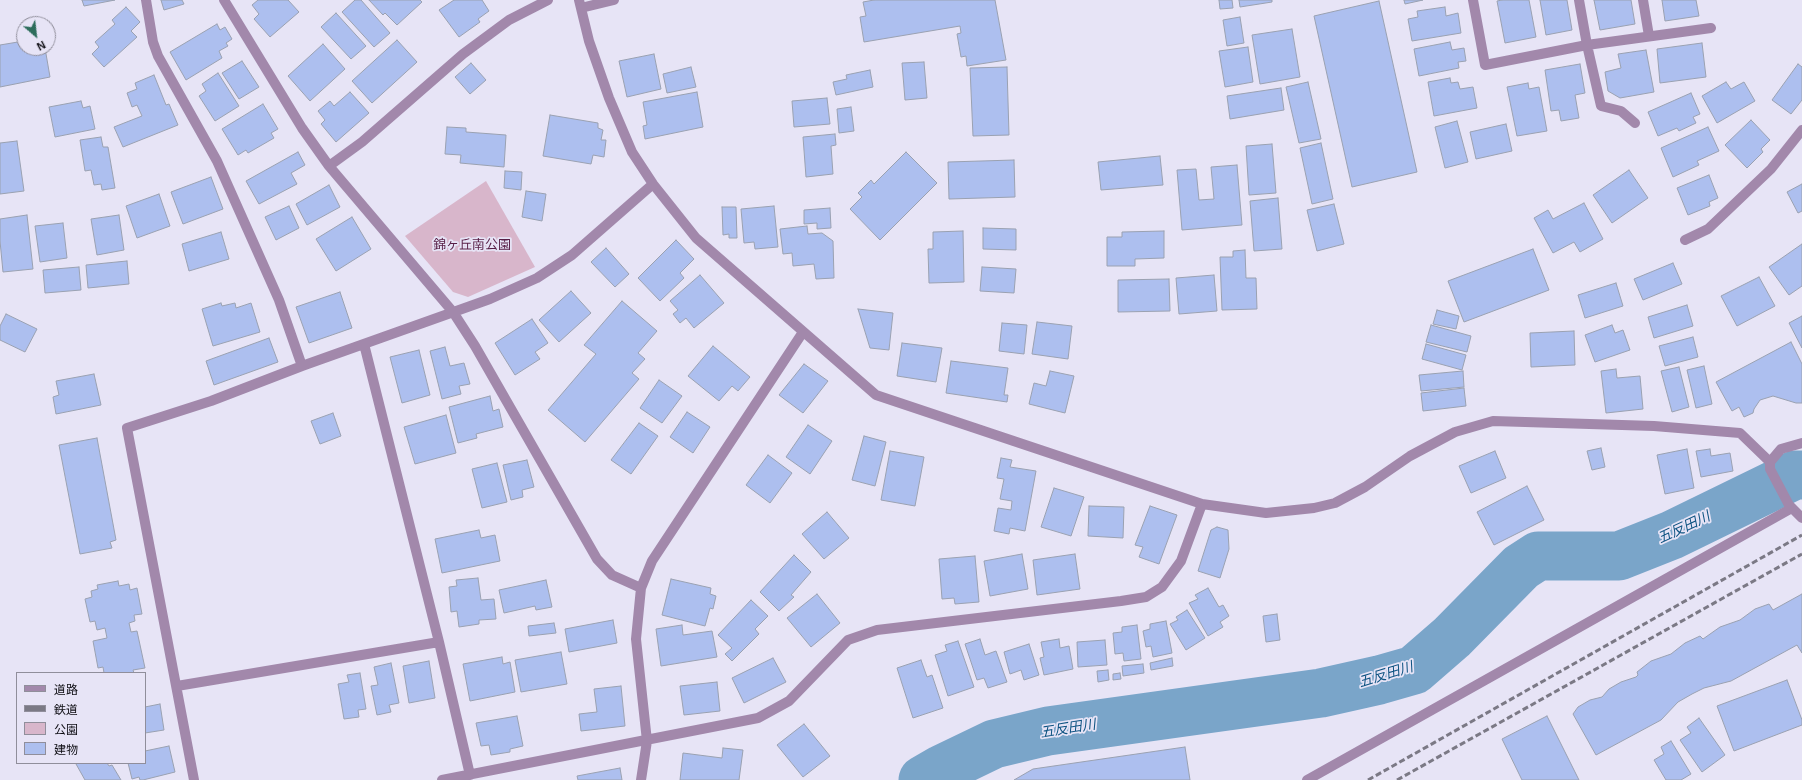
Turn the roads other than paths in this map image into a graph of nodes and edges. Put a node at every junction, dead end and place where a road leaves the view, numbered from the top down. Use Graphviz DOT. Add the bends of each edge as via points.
graph roads {
  1 [pos="146,0"];
  2 [pos="224,0"];
  3 [pos="548,0"];
  4 [pos="614,0"];
  5 [pos="1473,0"];
  6 [pos="1579,0"];
  7 [pos="1643,0"];
  8 [pos="580,4"];
  9 [pos="1711,28"];
  10 [pos="1649,36"];
  11 [pos="1587,45"];
  12 [pos="1635,123"];
  13 [pos="1802,130"];
  14 [pos="329,166"];
  15 [pos="653,184"];
  16 [pos="1685,240"];
  17 [pos="453,312"];
  18 [pos="803,332"];
  19 [pos="364,344"];
  20 [pos="302,366"];
  21 [pos="1802,443"];
  22 [pos="1770,465"];
  23 [pos="1202,504"];
  24 [pos="1791,506"];
  25 [pos="1802,518"];
  26 [pos="641,588"];
  27 [pos="439,642"];
  28 [pos="177,686"];
  29 [pos="647,741"];
  30 [pos="470,775"];
  31 [pos="194,780"];
  32 [pos="442,780"];
  33 [pos="642,780"];
  34 [pos="1307,780"];
  1 -- 20 [label="street" via="158,56 217,161 279,300"];
  2 -- 14 [label="street" via="302,128"];
  3 -- 14 [label="street" via="509,20 463,54 362,142"];
  4 -- 8 [label="street"];
  5 -- 11 [label="street" via="1485,65"];
  6 -- 11 [label="street"];
  7 -- 10 [label="street"];
  8 -- 15 [label="street" via="589,41 609,98 632,152"];
  9 -- 10 [label="street"];
  10 -- 11 [label="street"];
  11 -- 12 [label="street" via="1601,106 1621,111"];
  13 -- 16 [label="street" via="1771,169 1708,229"];
  14 -- 17 [label="street"];
  15 -- 17 [label="street" via="572,255 537,278"];
  15 -- 18 [label="street" via="696,238"];
  17 -- 19 [label="street"];
  17 -- 26 [label="street" via="597,559 612,575"];
  18 -- 23 [label="street" via="876,395"];
  18 -- 26 [label="street" via="652,561"];
  19 -- 20 [label="street"];
  19 -- 27 [label="street"];
  20 -- 28 [label="street" via="211,401 127,428"];
  21 -- 22 [label="street" via="1781,449"];
  22 -- 23 [label="street" via="1740,432 1654,426 1493,421 1455,432 1410,456 1365,487 1335,503 1266,513"];
  22 -- 24 [label="street"];
  23 -- 29 [label="street" via="1181,561 1162,587 1146,597 877,630 848,640 789,701 758,718"];
  24 -- 25 [label="street"];
  24 -- 34 [label="street"];
  26 -- 29 [label="street" via="636,639"];
  27 -- 28 [label="street"];
  27 -- 30 [label="street"];
  28 -- 31 [label="street"];
  29 -- 30 [label="street"];
  29 -- 33 [label="street"];
  30 -- 32 [label="street"];
}
